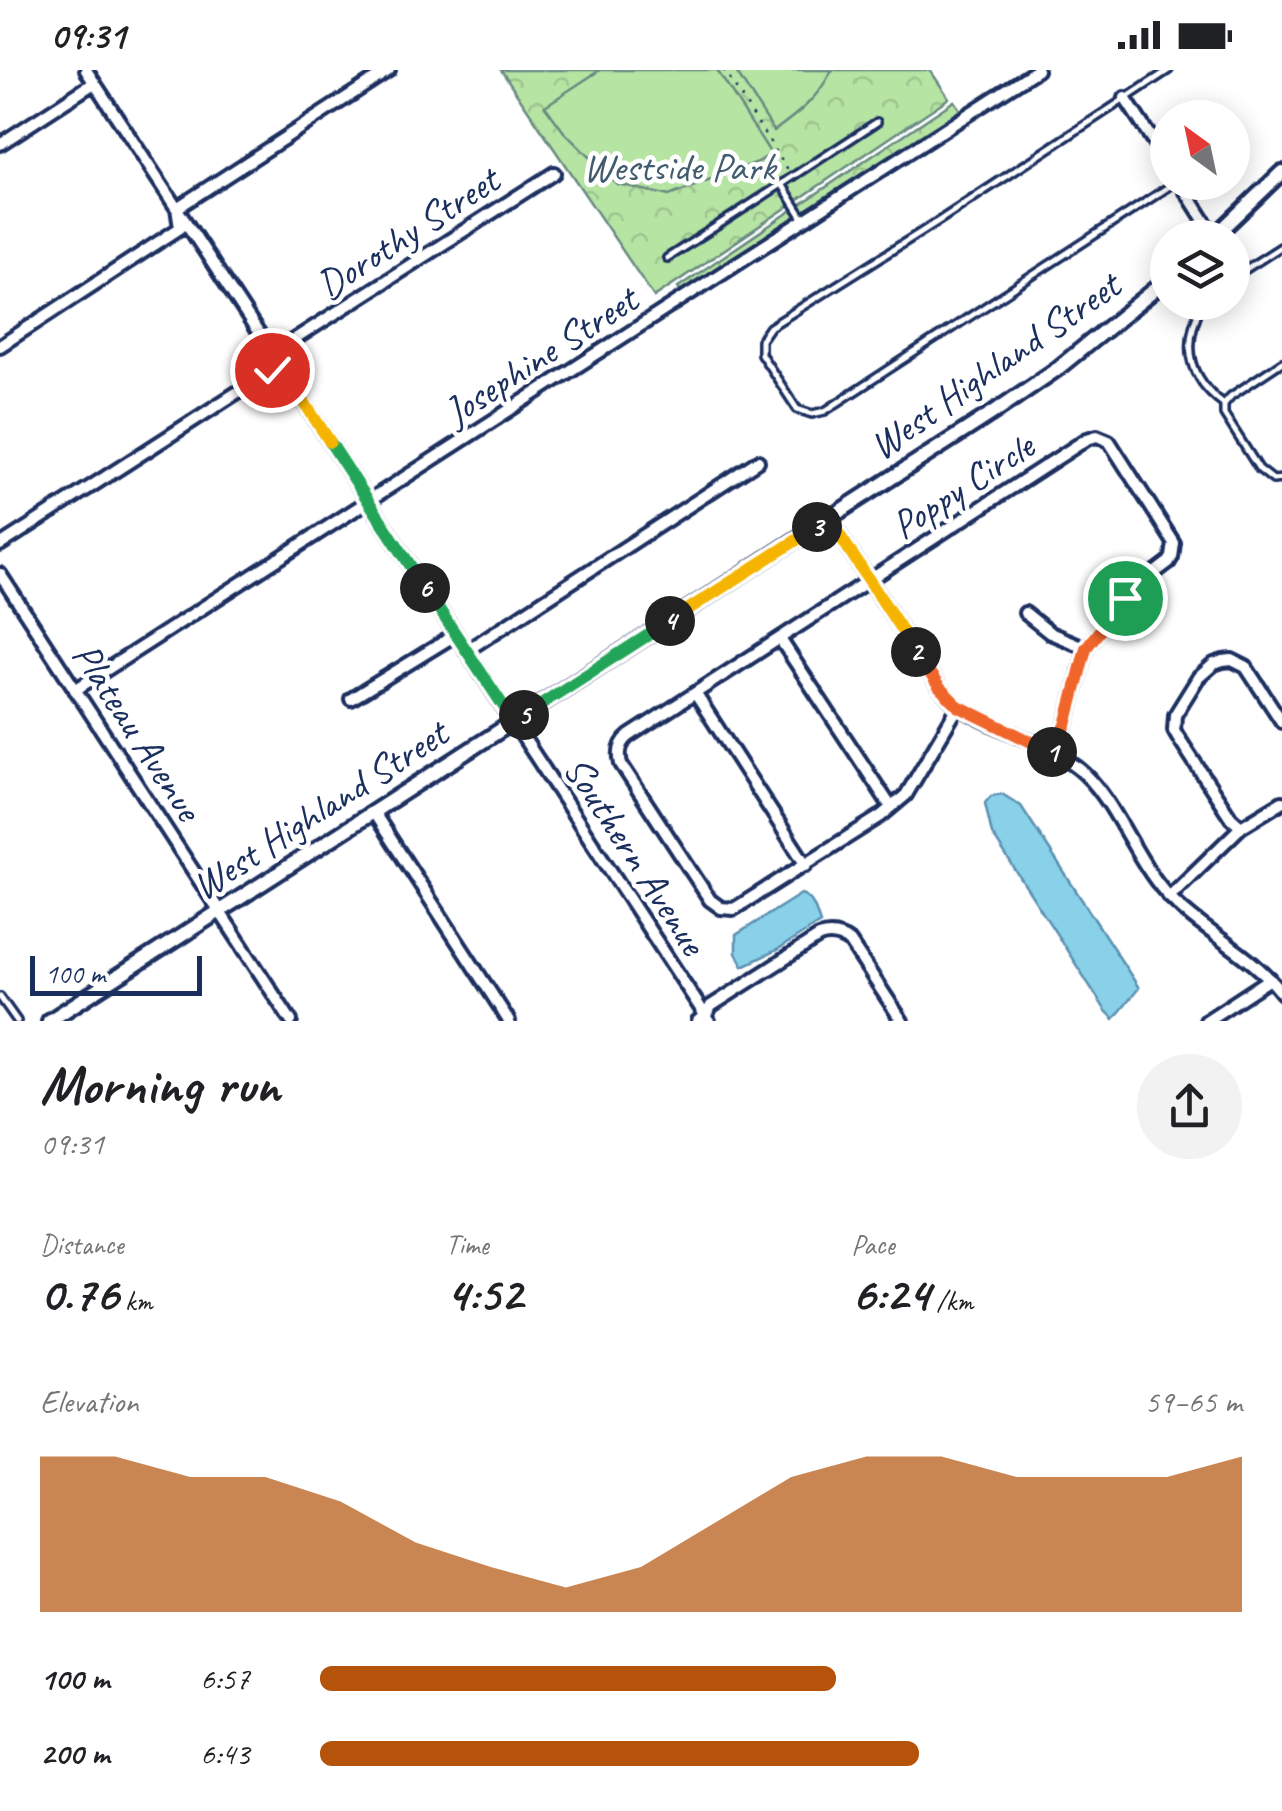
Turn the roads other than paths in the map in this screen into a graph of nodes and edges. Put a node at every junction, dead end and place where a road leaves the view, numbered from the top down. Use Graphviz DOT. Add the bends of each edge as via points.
graph roads {
  1 [pos="86,70"];
  2 [pos="389,70"];
  3 [pos="1037,70"];
  4 [pos="1170,70"];
  5 [pos="94,82"];
  6 [pos="1126,98"];
  7 [pos="877,122"];
  8 [pos="1150,136"];
  9 [pos="0,144"];
  10 [pos="1282,172"];
  11 [pos="554,174"];
  12 [pos="782,184"];
  13 [pos="1150,200"];
  14 [pos="177,208"];
  15 [pos="805,220"];
  16 [pos="1231,220"];
  17 [pos="1282,246"];
  18 [pos="667,258"];
  19 [pos="1250,266"];
  20 [pos="1150,295"];
  21 [pos="1196,320"];
  22 [pos="0,346"];
  23 [pos="276,359"];
  24 [pos="1282,362"];
  25 [pos="1224,404"];
  26 [pos="758,461"];
  27 [pos="1282,479"];
  28 [pos="369,501"];
  29 [pos="829,519"];
  30 [pos="0,545"];
  31 [pos="0,574"];
  32 [pos="869,581"];
  33 [pos="1025,613"];
  34 [pos="455,635"];
  35 [pos="780,639"];
  36 [pos="1086,648"];
  37 [pos="466,650"];
  38 [pos="75,690"];
  39 [pos="695,694"];
  40 [pos="351,699"];
  41 [pos="958,706"];
  42 [pos="514,722"];
  43 [pos="1282,722"];
  44 [pos="1052,752"];
  45 [pos="1282,802"];
  46 [pos="892,807"];
  47 [pos="374,813"];
  48 [pos="1241,827"];
  49 [pos="806,864"];
  50 [pos="1169,896"];
  51 [pos="220,911"];
  52 [pos="1270,979"];
  53 [pos="1282,993"];
  54 [pos="0,997"];
  55 [pos="704,1019"];
  56 [pos="54,1020"];
  57 [pos="16,1021"];
  58 [pos="291,1021"];
  59 [pos="509,1021"];
  60 [pos="902,1021"];
  61 [pos="1206,1021"];
  1 -- 5 [label="street, Southern Avenue"];
  2 -- 14 [label="street"];
  3 -- 15 [label="street, Josephine Street"];
  4 -- 6 [label="lane"];
  5 -- 9 [label="street"];
  5 -- 14 [label="street, Southern Avenue"];
  6 -- 8 [label="street"];
  6 -- 13 [label="lane" via="770,327 760,354 797,409 825,410"];
  7 -- 12 [label="lane"];
  10 -- 16 [label="street"];
  11 -- 23 [label="street, Dorothy Street" via="281,348"];
  12 -- 15 [label="lane"];
  12 -- 18 [label="lane"];
  14 -- 22 [label="street" via="180,228"];
  14 -- 23 [label="street, Southern Avenue"];
  15 -- 28 [label="street, Josephine Street"];
  17 -- 19 [label="lane"];
  20 -- 29 [label="street, West Highland Street" via="1056,368"];
  21 -- 25 [label="lane" via="1191,360 1204,387"];
  23 -- 28 [label="street, Southern Avenue"];
  23 -- 30 [label="street, Dorothy Street" via="272,370"];
  24 -- 25 [label="lane"];
  25 -- 27 [label="lane" via="1259,470"];
  26 -- 37 [label="street"];
  28 -- 34 [label="street, Southern Avenue"];
  28 -- 38 [label="street, Josephine Street"];
  29 -- 32 [label="street"];
  29 -- 42 [label="street, West Highland Street"];
  31 -- 38 [label="street, Plateau Avenue"];
  32 -- 35 [label="street, Poppy Circle"];
  32 -- 36 [label="street, Poppy Circle" via="1087,439 1103,437 1174,549"];
  32 -- 41 [label="street"];
  33 -- 36 [label="street"];
  34 -- 37 [label="street, Southern Avenue"];
  34 -- 40 [label="street"];
  35 -- 39 [label="street, Poppy Circle"];
  35 -- 46 [label="street"];
  36 -- 44 [label="street, Poppy Circle"];
  37 -- 42 [label="street, Southern Avenue"];
  38 -- 51 [label="street, Plateau Avenue"];
  39 -- 49 [label="street"];
  39 -- 49 [label="street, Poppy Circle" via="623,741 619,756 630,779 721,908 740,907"];
  41 -- 44 [label="street"];
  41 -- 46 [label="street, Poppy Circle" via="911,789"];
  42 -- 47 [label="street, West Highland Street"];
  42 -- 55 [label="street, Southern Avenue"];
  43 -- 48 [label="street" via="1246,667 1232,660 1198,678 1175,715 1178,737"];
  44 -- 50 [label="street" via="1100,792"];
  45 -- 48 [label="street"];
  46 -- 49 [label="street, Poppy Circle"];
  47 -- 51 [label="street, West Highland Street"];
  47 -- 59 [label="street"];
  48 -- 50 [label="street"];
  50 -- 52 [label="street"];
  51 -- 56 [label="street, West Highland Street"];
  51 -- 58 [label="street, Plateau Avenue"];
  52 -- 53 [label="street"];
  52 -- 61 [label="street"];
  54 -- 57 [label="lane"];
  55 -- 60 [label="street" via="711,1006 827,934 854,946"];
}
